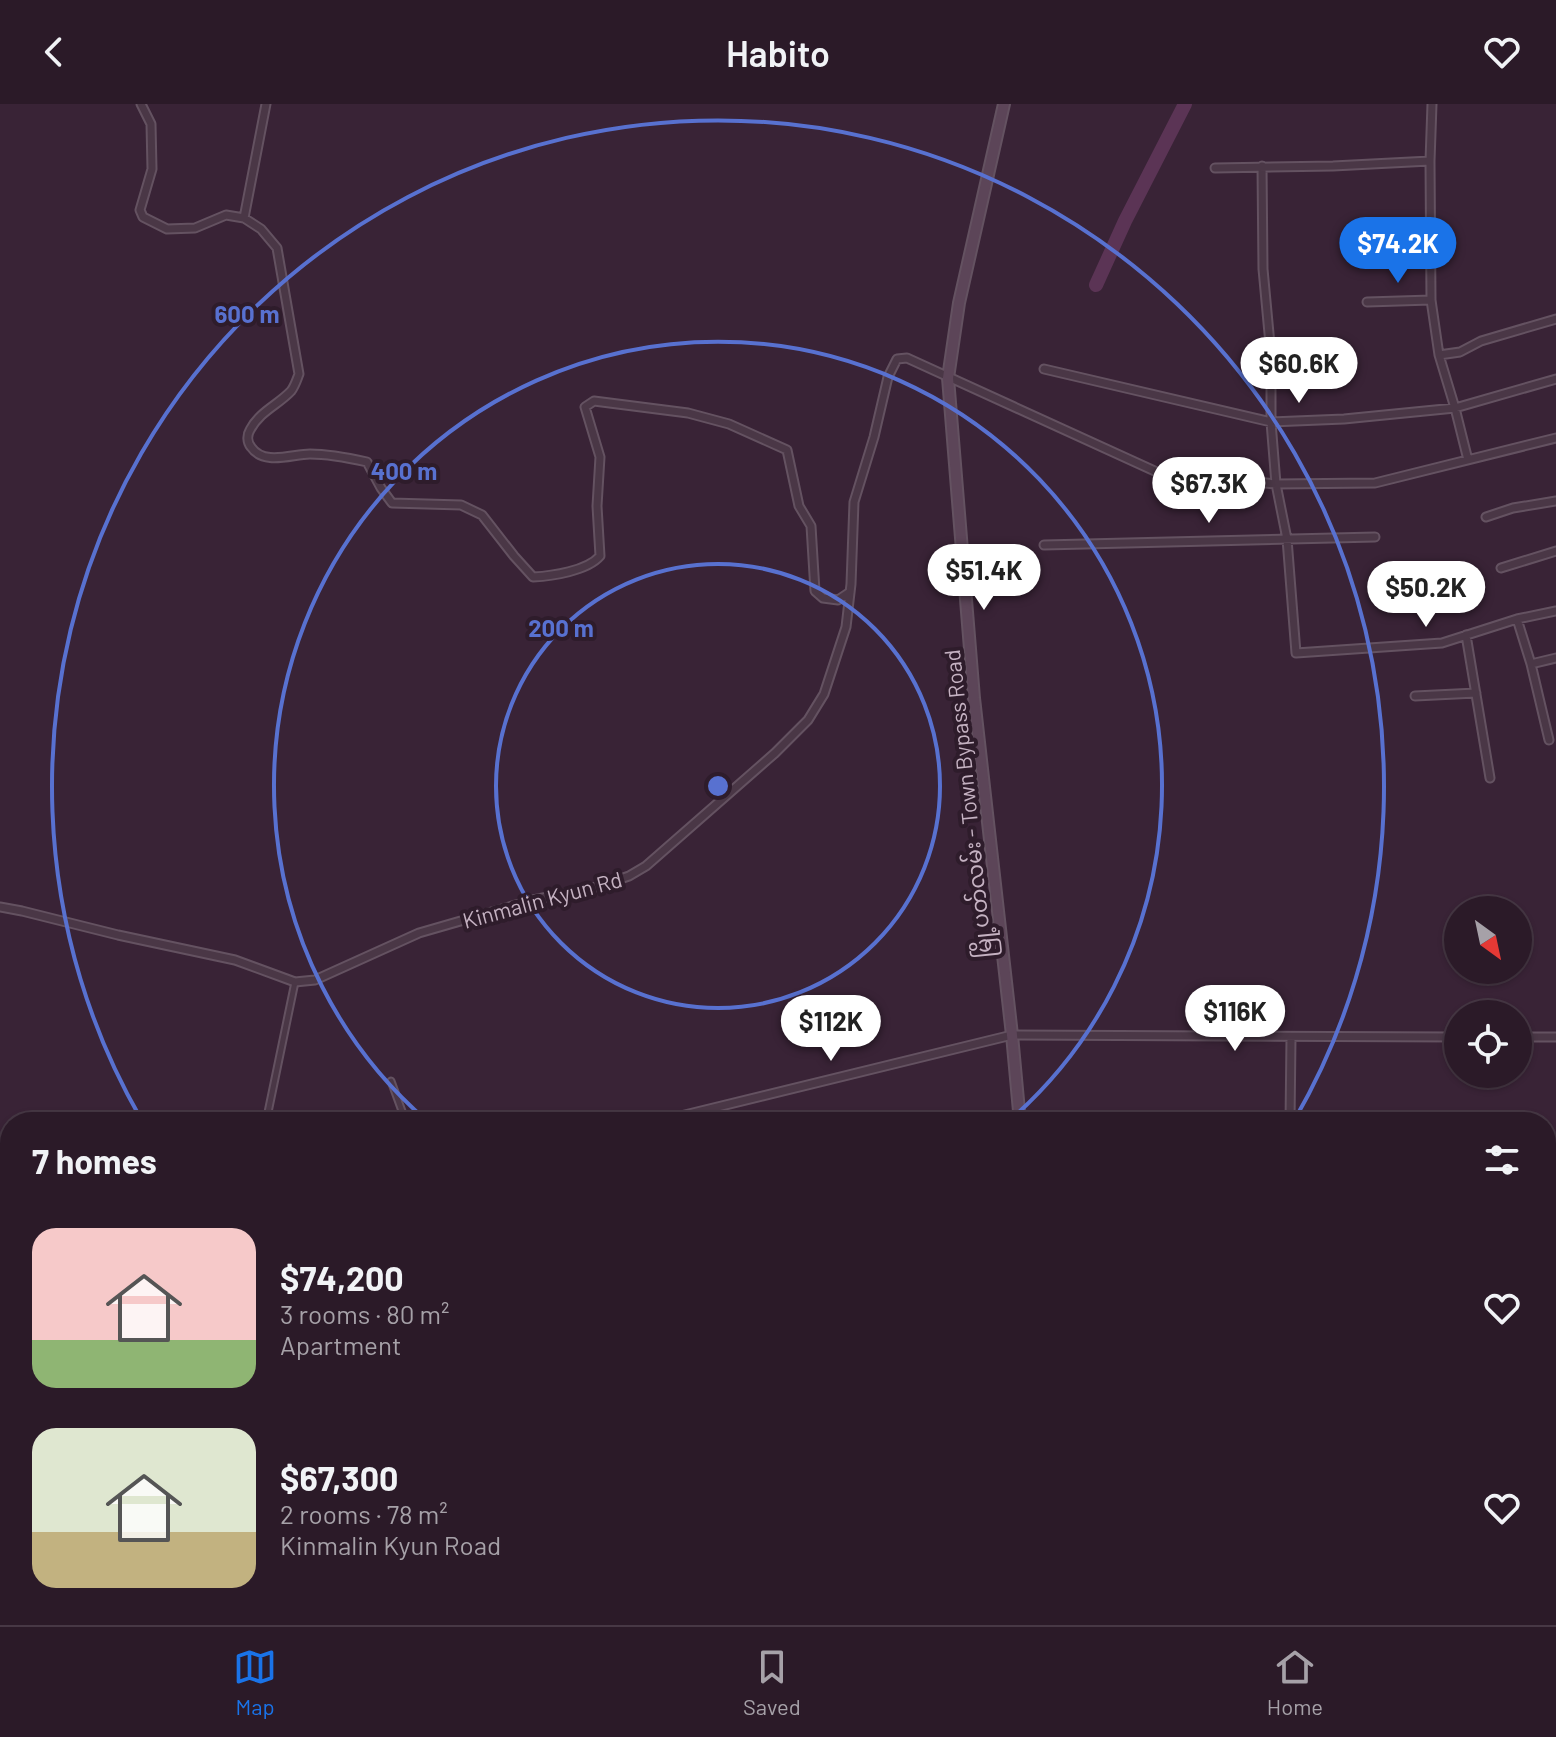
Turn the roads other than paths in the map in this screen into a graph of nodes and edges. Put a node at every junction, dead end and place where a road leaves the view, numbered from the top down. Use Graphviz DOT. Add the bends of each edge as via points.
graph roads {
  1 [pos="141,104"];
  2 [pos="266,104"];
  3 [pos="1004,104"];
  4 [pos="1432,104"];
  5 [pos="1430,161"];
  6 [pos="1262,166"];
  7 [pos="1215,168"];
  8 [pos="244,218"];
  9 [pos="1431,300"];
  10 [pos="1367,302"];
  11 [pos="1556,319"];
  12 [pos="1439,355"];
  13 [pos="1044,369"];
  14 [pos="948,378"];
  15 [pos="1556,379"];
  16 [pos="1455,408"];
  17 [pos="1271,422"];
  18 [pos="1556,438"];
  19 [pos="1468,460"];
  20 [pos="1276,484"];
  21 [pos="1556,501"];
  22 [pos="1486,517"];
  23 [pos="1375,537"];
  24 [pos="1287,539"];
  25 [pos="1044,545"];
  26 [pos="1556,551"];
  27 [pos="1501,568"];
  28 [pos="850,592"];
  29 [pos="1556,611"];
  30 [pos="1517,619"];
  31 [pos="1466,635"];
  32 [pos="1556,658"];
  33 [pos="1531,664"];
  34 [pos="1476,693"];
  35 [pos="1415,696"];
  36 [pos="1549,740"];
  37 [pos="1490,778"];
  38 [pos="0,907"];
  39 [pos="295,982"];
  40 [pos="1012,1035"];
  41 [pos="1444,1037"];
  42 [pos="1532,1037"];
  43 [pos="1556,1037"];
  44 [pos="1291,1038"];
  45 [pos="391,1081"];
  46 [pos="268,1112"];
  47 [pos="402,1112"];
  48 [pos="697,1112"];
  49 [pos="1019,1112"];
  50 [pos="1290,1112"];
  1 -- 8 [label="street" via="151,124 152,169 140,210 143,217 167,229 195,228 226,215"];
  2 -- 8 [label="street"];
  3 -- 14 [label="main road, မြို့ပတ်လမ်း - Town Bypass Road" via="959,303"];
  4 -- 5 [label="street"];
  5 -- 6 [label="street"];
  5 -- 9 [label="street"];
  6 -- 7 [label="street"];
  6 -- 17 [label="street"];
  8 -- 28 [label="street" via="277,248 299,374 292,390 262,413 248,432 248,442 259,455 310,454 367,462 392,503 461,505 482,515 533,577 557,575 600,556 600,457 585,407 594,401 688,413 729,424 787,450 799,506 811,526 815,591 838,600"];
  9 -- 10 [label="street"];
  9 -- 12 [label="street"];
  11 -- 12 [label="street"];
  12 -- 16 [label="street"];
  13 -- 17 [label="street"];
  14 -- 20 [label="street" via="1159,473"];
  14 -- 28 [label="street, Kinmalin Kyun Rd" via="907,358 897,359 888,377 854,502"];
  14 -- 40 [label="main road, မြို့ပတ်လမ်း - Town Bypass Road" via="974,698"];
  15 -- 16 [label="street"];
  16 -- 17 [label="street"];
  16 -- 19 [label="street"];
  17 -- 20 [label="street"];
  18 -- 19 [label="street"];
  19 -- 20 [label="street" via="1375,483"];
  20 -- 24 [label="street"];
  21 -- 22 [label="street"];
  23 -- 24 [label="street"];
  24 -- 25 [label="street"];
  24 -- 31 [label="street" via="1296,653 1442,643"];
  26 -- 27 [label="street"];
  28 -- 39 [label="street, Kinmalin Kyun Rd" via="846,627 824,694 808,720 646,866 597,887 419,933 315,980"];
  29 -- 30 [label="street"];
  30 -- 31 [label="street"];
  30 -- 33 [label="street"];
  31 -- 34 [label="street"];
  32 -- 33 [label="street"];
  33 -- 36 [label="street"];
  34 -- 35 [label="street"];
  34 -- 37 [label="street"];
  38 -- 39 [label="street" via="235,960"];
  39 -- 46 [label="street"];
  40 -- 44 [label="street"];
  40 -- 48 [label="street"];
  40 -- 49 [label="main road, မြို့ပတ်လမ်း - Town Bypass Road"];
  41 -- 44 [label="street"];
  42 -- 43 [label="street"];
  44 -- 50 [label="street"];
  45 -- 47 [label="street"];
}
